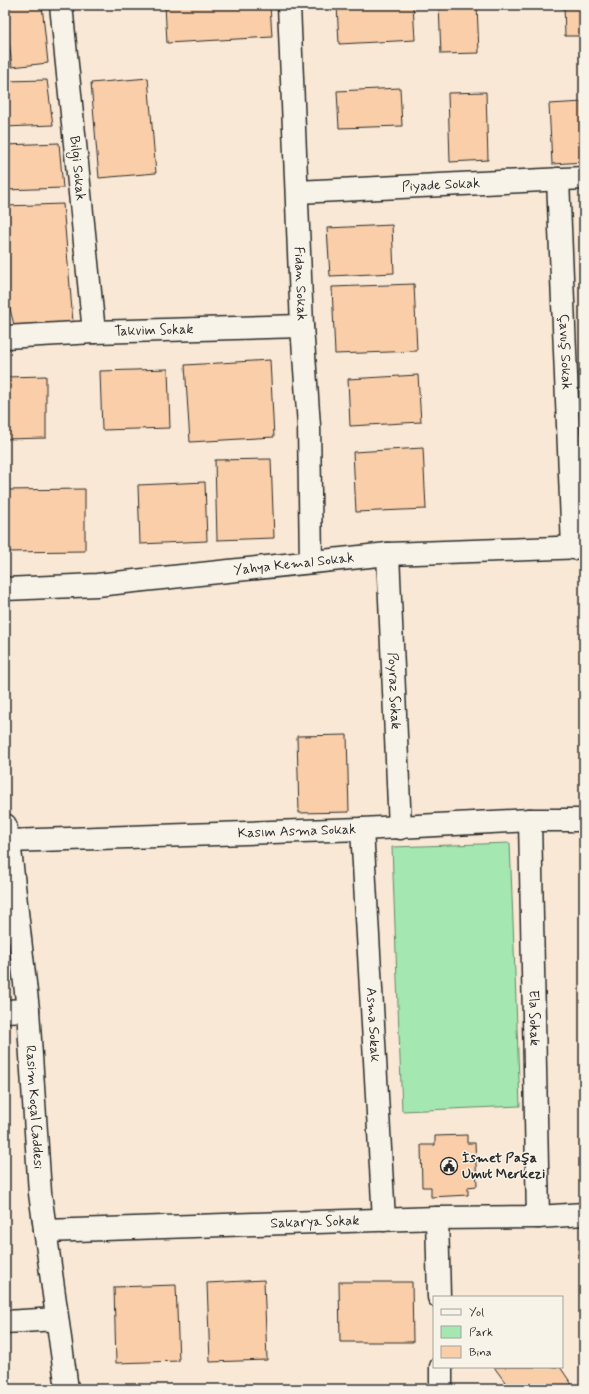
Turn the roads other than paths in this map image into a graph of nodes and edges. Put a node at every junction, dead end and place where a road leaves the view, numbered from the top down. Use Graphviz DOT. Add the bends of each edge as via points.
graph roads {
  1 [pos="60,5"];
  2 [pos="289,5"];
  3 [pos="584,178"];
  4 [pos="558,179"];
  5 [pos="297,192"];
  6 [pos="302,326"];
  7 [pos="94,332"];
  8 [pos="5,337"];
  9 [pos="579,548"];
  10 [pos="388,554"];
  11 [pos="311,562"];
  12 [pos="5,589"];
  13 [pos="530,820"];
  14 [pos="584,820"];
  15 [pos="400,828"];
  16 [pos="362,829"];
  17 [pos="7,833"];
  18 [pos="28,1010"];
  19 [pos="5,1011"];
  20 [pos="584,1214"];
  21 [pos="538,1217"];
  22 [pos="437,1218"];
  23 [pos="384,1220"];
  24 [pos="45,1231"];
  25 [pos="439,1296"];
  26 [pos="57,1319"];
  27 [pos="5,1322"];
  28 [pos="441,1368"];
  29 [pos="67,1389"];
  30 [pos="441,1389"];
  1 -- 7 [label="street, Bilgi Sokak"];
  2 -- 5 [label="street, Fidan Sokak"];
  3 -- 4 [label="street, Piyade Sokak"];
  4 -- 5 [label="street, Piyade Sokak"];
  4 -- 9 [label="street, Çavuş Sokak"];
  5 -- 6 [label="street, Fidan Sokak"];
  6 -- 7 [label="street, Takvim Sokak"];
  6 -- 11 [label="street, Fidan Sokak" via="309,426"];
  7 -- 8 [label="street, Takvim Sokak"];
  9 -- 10 [label="street, Yahya Kemal Sokak"];
  10 -- 11 [label="street, Yahya Kemal Sokak"];
  10 -- 15 [label="street, Poyraz Sokak"];
  11 -- 12 [label="street, Yahya Kemal Sokak" via="97,585"];
  13 -- 14 [label="street, Kasım Asma Sokak"];
  13 -- 15 [label="street, Kasım Asma Sokak"];
  13 -- 21 [label="street, Ela Sokak"];
  15 -- 16 [label="street, Kasım Asma Sokak"];
  16 -- 17 [label="street, Kasım Asma Sokak"];
  16 -- 23 [label="street, Asma Sokak"];
  17 -- 18 [label="street, Rasim Koçal Caddesi"];
  18 -- 19 [label="street"];
  18 -- 24 [label="street, Rasim Koçal Caddesi" via="40,1193"];
  20 -- 21 [label="street, Sakarya Sokak"];
  21 -- 22 [label="street, Sakarya Sokak"];
  22 -- 23 [label="street, Sakarya Sokak"];
  22 -- 25 [label="street"];
  23 -- 24 [label="street, Sakarya Sokak"];
  24 -- 26 [label="street, Rasim Koçal Caddesi"];
  26 -- 27 [label="street"];
  26 -- 29 [label="street, Rasim Koçal Caddesi"];
  28 -- 30 [label="street"];
}
